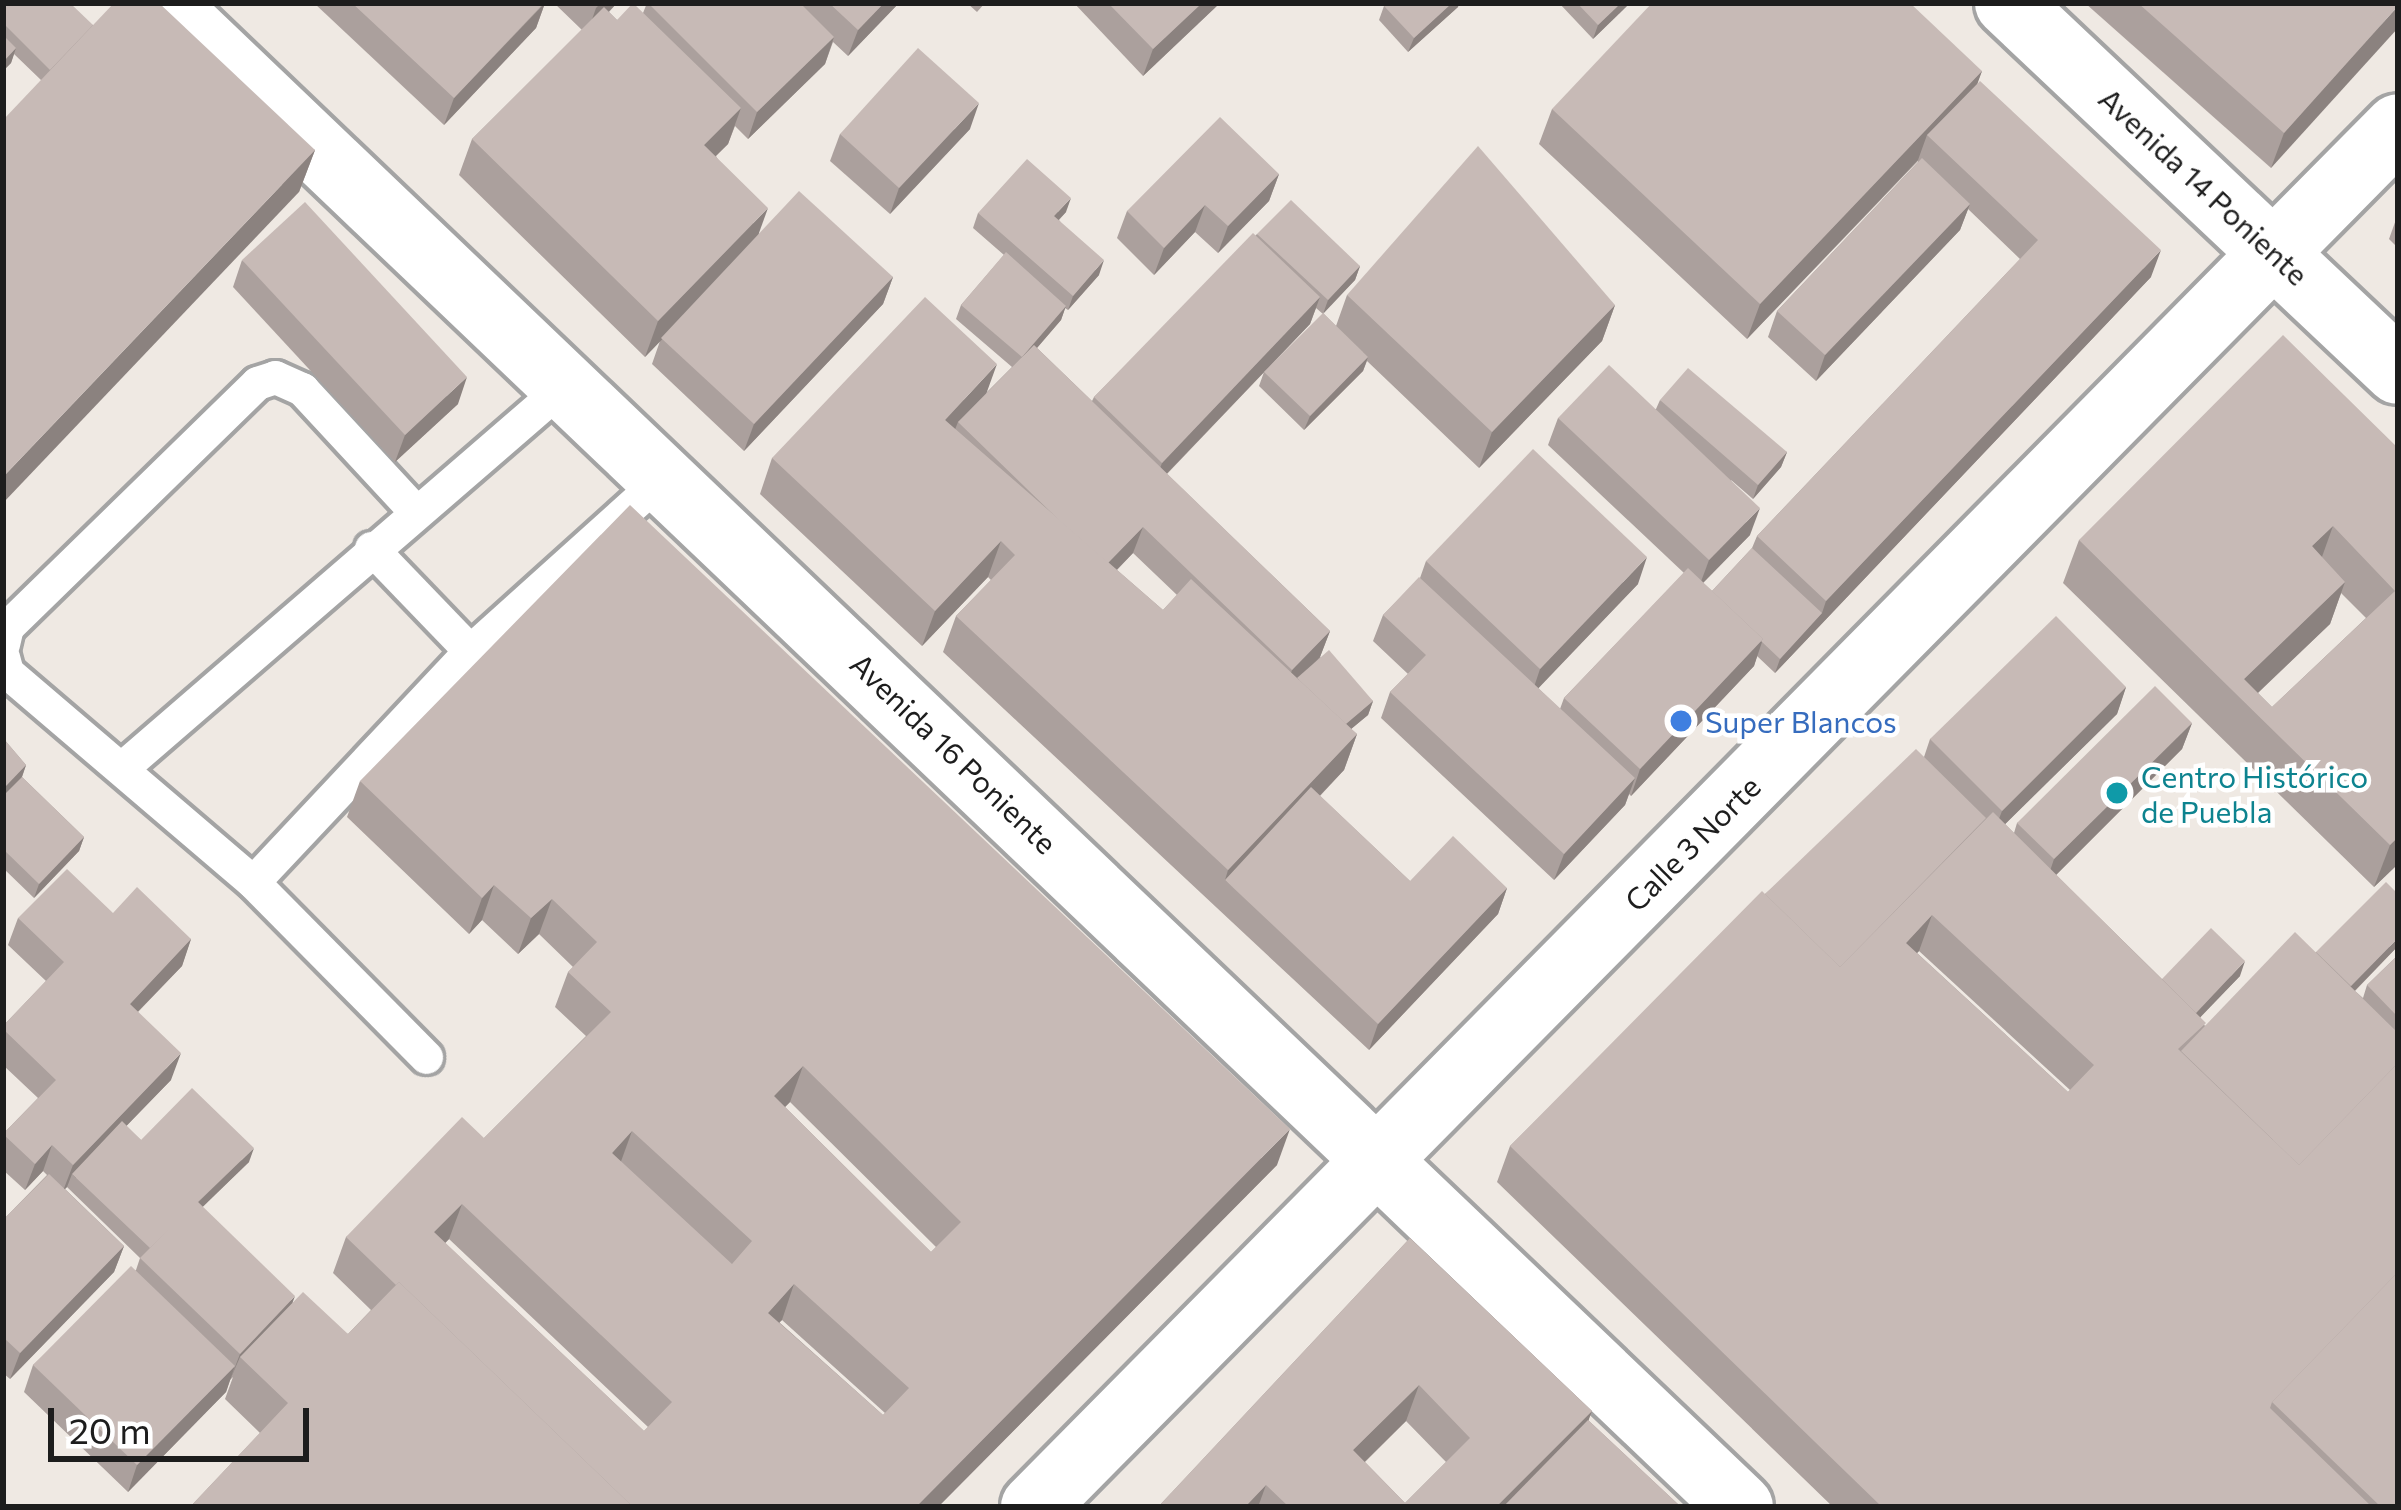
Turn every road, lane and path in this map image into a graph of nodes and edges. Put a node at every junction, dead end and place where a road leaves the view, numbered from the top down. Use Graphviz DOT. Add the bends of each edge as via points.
graph roads {
  1 [pos="163,3"];
  2 [pos="2008,3"];
  3 [pos="2398,127"];
  4 [pos="2275,251"];
  5 [pos="2398,370"];
  6 [pos="565,385"];
  7 [pos="663,477"];
  8 [pos="416,512"];
  9 [pos="370,548"];
  10 [pos="3,644"];
  11 [pos="470,651"];
  12 [pos="3,657"];
  13 [pos="123,767"];
  14 [pos="253,882"];
  15 [pos="426,1057"];
  16 [pos="1381,1159"];
  17 [pos="1034,1507"];
  18 [pos="1740,1507"];
  1 -- 6 [label="street, Avenida 16 Poniente"];
  2 -- 4 [label="street, Avenida 14 Poniente"];
  3 -- 4 [label="street, Calle 3 Norte"];
  4 -- 5 [label="street, Avenida 14 Poniente"];
  4 -- 16 [label="street, Calle 3 Norte"];
  6 -- 7 [label="street, Avenida 16 Poniente"];
  6 -- 8 [label="lane"];
  7 -- 11 [label="lane"];
  7 -- 16 [label="street, Avenida 16 Poniente"];
  8 -- 9 [label="lane"];
  8 -- 10 [label="lane" via="302,389 275,377 257,383 7,627"];
  9 -- 11 [label="lane"];
  9 -- 13 [label="lane"];
  11 -- 14 [label="lane"];
  12 -- 13 [label="lane" via="7,672"];
  13 -- 14 [label="lane"];
  14 -- 15 [label="lane"];
  16 -- 17 [label="street, Calle 3 Norte"];
  16 -- 18 [label="street, Avenida 16 Poniente"];
}
